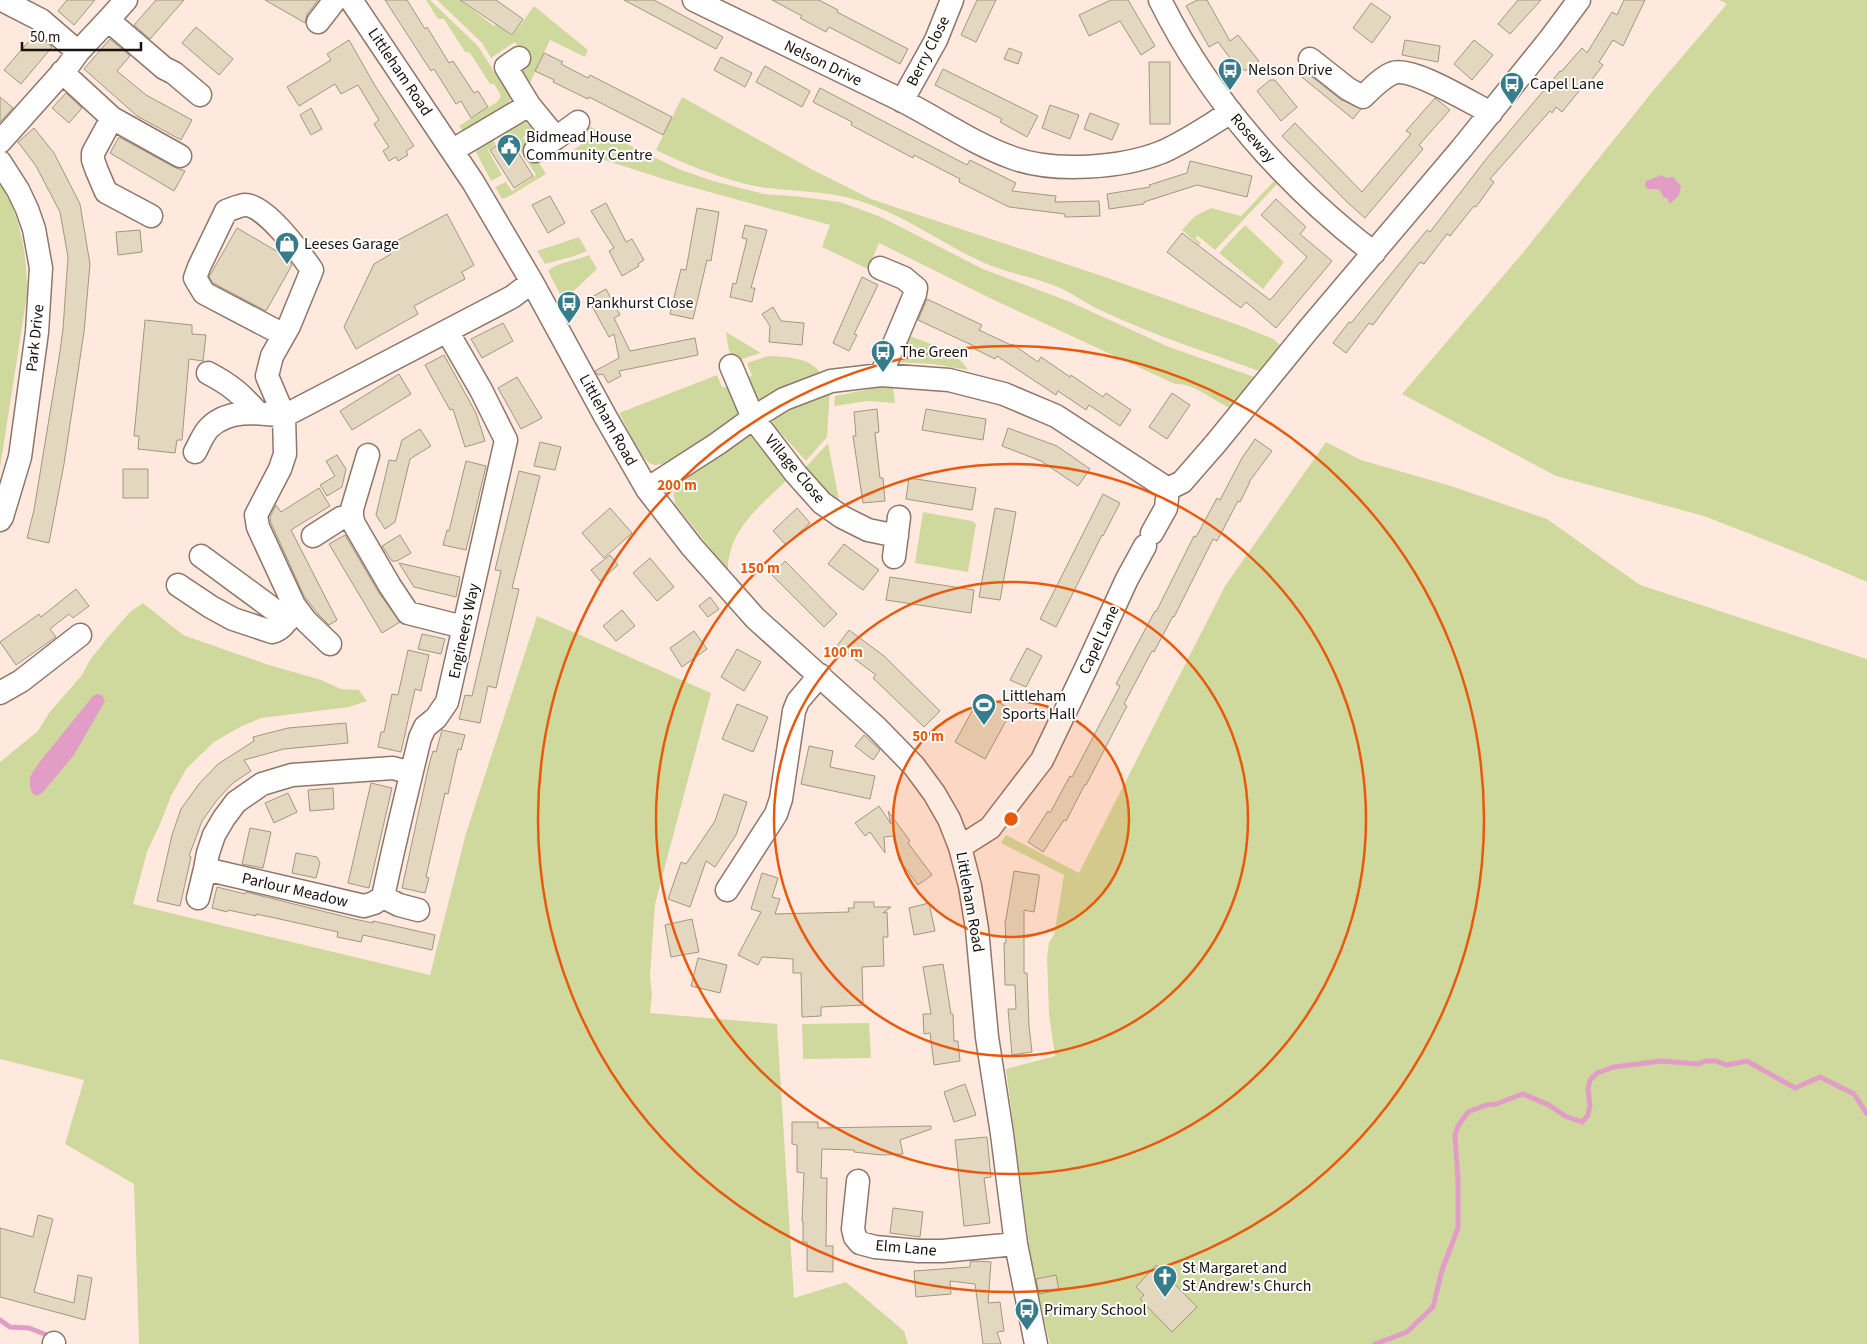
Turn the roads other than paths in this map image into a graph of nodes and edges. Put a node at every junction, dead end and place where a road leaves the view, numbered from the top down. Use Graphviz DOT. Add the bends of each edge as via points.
graph roads {
  1 [pos="2,0"];
  2 [pos="126,0"];
  3 [pos="335,0"];
  4 [pos="351,0"];
  5 [pos="694,0"];
  6 [pos="952,0"];
  7 [pos="1160,0"];
  8 [pos="1579,0"];
  9 [pos="108,20"];
  10 [pos="318,22"];
  11 [pos="78,52"];
  12 [pos="518,58"];
  13 [pos="1310,59"];
  14 [pos="62,72"];
  15 [pos="200,95"];
  16 [pos="902,101"];
  17 [pos="528,105"];
  18 [pos="1230,112"];
  19 [pos="1491,113"];
  20 [pos="112,118"];
  21 [pos="578,122"];
  22 [pos="556,138"];
  23 [pos="0,142"];
  24 [pos="452,150"];
  25 [pos="535,151"];
  26 [pos="180,156"];
  27 [pos="0,162"];
  28 [pos="151,216"];
  29 [pos="1374,253"];
  30 [pos="880,268"];
  31 [pos="532,282"];
  32 [pos="448,331"];
  33 [pos="284,335"];
  34 [pos="731,366"];
  35 [pos="208,373"];
  36 [pos="881,375"];
  37 [pos="258,413"];
  38 [pos="284,416"];
  39 [pos="753,418"];
  40 [pos="195,452"];
  41 [pos="368,455"];
  42 [pos="647,489"];
  43 [pos="1168,490"];
  44 [pos="352,517"];
  45 [pos="0,520"];
  46 [pos="313,536"];
  47 [pos="897,536"];
  48 [pos="201,556"];
  49 [pos="178,585"];
  50 [pos="291,612"];
  51 [pos="463,627"];
  52 [pos="80,635"];
  53 [pos="330,644"];
  54 [pos="820,675"];
  55 [pos="0,693"];
  56 [pos="411,773"];
  57 [pos="960,847"];
  58 [pos="206,869"];
  59 [pos="727,890"];
  60 [pos="383,897"];
  61 [pos="198,898"];
  62 [pos="418,910"];
  63 [pos="858,1181"];
  64 [pos="1016,1244"];
  65 [pos="1036,1344"];
  1 -- 11 [label="street" via="41,20"];
  2 -- 9 [label="street"];
  3 -- 10 [label="street"];
  4 -- 24 [label="street, Littleham Road"];
  5 -- 16 [label="street, Nelson Drive"];
  6 -- 16 [label="street, Berry Close" via="936,40"];
  7 -- 18 [label="street, Roseway" via="1200,71"];
  8 -- 19 [label="street"];
  9 -- 11 [label="street"];
  9 -- 15 [label="street"];
  11 -- 14 [label="street"];
  12 -- 17 [label="street" via="506,67"];
  13 -- 19 [label="street" via="1363,98 1392,73 1403,72 1436,84"];
  14 -- 20 [label="street"];
  14 -- 23 [label="street"];
  16 -- 18 [label="street, Nelson Drive" via="1013,158 1051,167 1115,164 1161,152 1195,136"];
  17 -- 22 [label="street"];
  17 -- 24 [label="street"];
  18 -- 29 [label="street, Roseway" via="1306,195"];
  19 -- 29 [label="street"];
  20 -- 26 [label="street"];
  20 -- 28 [label="street" via="93,153 97,171 106,192"];
  21 -- 22 [label="street"];
  22 -- 25 [label="street"];
  24 -- 31 [label="street, Littleham Road"];
  27 -- 45 [label="street, Park Drive" via="27,209 41,268 38,332 20,457"];
  29 -- 43 [label="street" via="1182,482"];
  30 -- 36 [label="street" via="904,278 916,288"];
  31 -- 32 [label="street" via="512,297"];
  31 -- 42 [label="street, Littleham Road"];
  32 -- 38 [label="street"];
  32 -- 51 [label="street, Engineers Way" via="506,440"];
  33 -- 33 [label="street" via="312,270 295,245 262,212 246,205 226,210 195,278 204,293"];
  33 -- 38 [label="street" via="272,356 267,376"];
  34 -- 39 [label="street, Village Close"];
  35 -- 37 [label="street" via="229,384"];
  36 -- 39 [label="street" via="831,381 784,399"];
  36 -- 43 [label="street" via="949,380 1004,394 1056,416"];
  37 -- 38 [label="street"];
  37 -- 40 [label="street" via="226,416 208,428"];
  38 -- 50 [label="street" via="286,454 256,515"];
  39 -- 42 [label="street"];
  39 -- 47 [label="street, Village Close" via="822,502 868,530"];
  41 -- 44 [label="street"];
  42 -- 54 [label="street, Littleham Road" via="692,547 755,618"];
  43 -- 57 [label="street, Capel Lane" via="1166,508 1127,579 1042,760 990,828"];
  44 -- 46 [label="street" via="341,518"];
  44 -- 51 [label="street" via="408,613"];
  48 -- 50 [label="street"];
  49 -- 50 [label="street" via="233,619 272,632 281,628"];
  50 -- 53 [label="street" via="306,621"];
  51 -- 56 [label="street, Engineers Way" via="447,702 421,732"];
  52 -- 55 [label="street"];
  54 -- 57 [label="street, Littleham Road" via="914,766 949,819"];
  54 -- 59 [label="street" via="798,701 794,711 776,814"];
  56 -- 58 [label="street" via="393,768 292,775 262,784 236,802 224,818 214,835"];
  56 -- 60 [label="street, Engineers Way"];
  57 -- 64 [label="street, Littleham Road" via="978,929 986,1037"];
  58 -- 60 [label="street, Parlour Meadow" via="364,906"];
  58 -- 61 [label="street"];
  60 -- 62 [label="street"];
  63 -- 64 [label="street, Elm Lane" via="853,1229 860,1242 875,1247 918,1251"];
  64 -- 65 [label="street, Littleham Road"];
}
